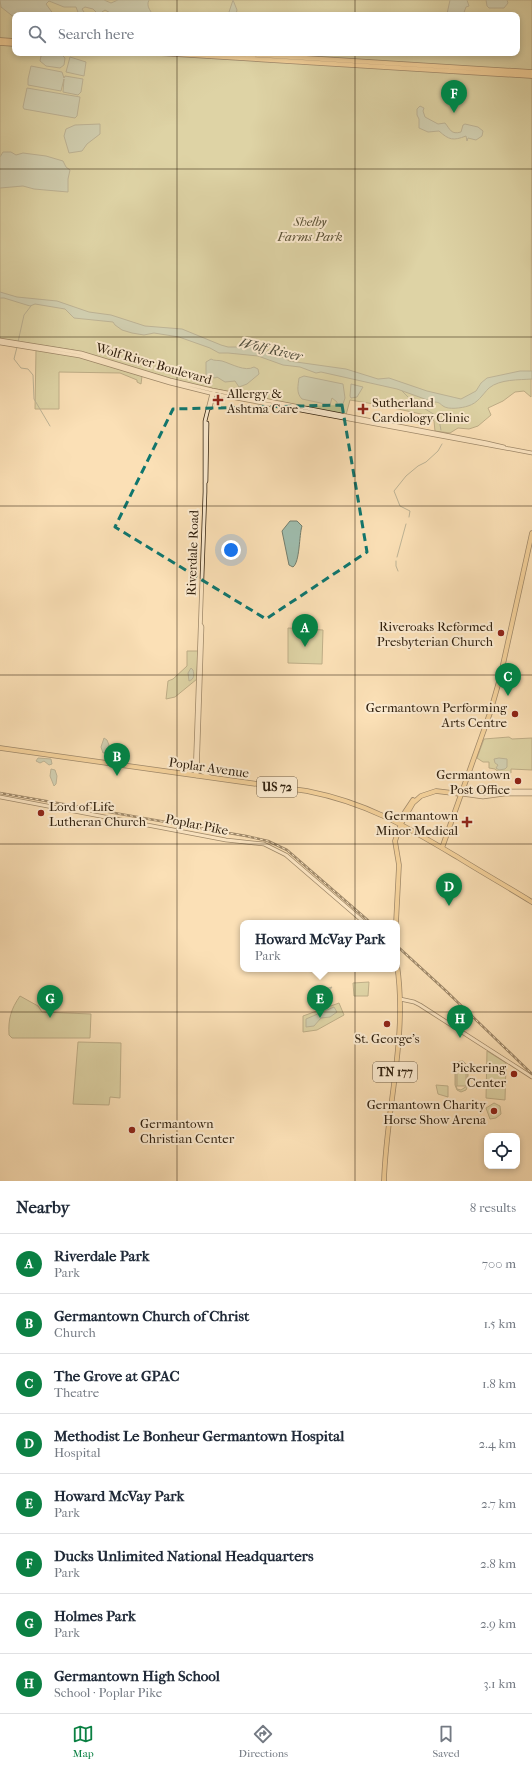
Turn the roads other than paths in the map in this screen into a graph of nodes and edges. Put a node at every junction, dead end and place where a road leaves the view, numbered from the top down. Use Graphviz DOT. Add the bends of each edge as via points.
graph roads {
  1 [pos="0,40"];
  2 [pos="12,41"];
  3 [pos="0,43"];
  4 [pos="12,44"];
  5 [pos="214,56"];
  6 [pos="271,56"];
  7 [pos="532,73"];
  8 [pos="0,342"];
  9 [pos="213,392"];
  10 [pos="532,453"];
  11 [pos="532,533"];
  12 [pos="0,748"];
  13 [pos="197,767"];
  14 [pos="178,773"];
  15 [pos="196,776"];
  16 [pos="216,778"];
  17 [pos="511,791"];
  18 [pos="462,793"];
  19 [pos="505,793"];
  20 [pos="524,793"];
  21 [pos="532,793"];
  22 [pos="519,794"];
  23 [pos="0,797"];
  24 [pos="401,824"];
  25 [pos="442,848"];
  26 [pos="532,902"];
  27 [pos="362,920"];
  28 [pos="396,920"];
  29 [pos="398,972"];
  30 [pos="400,999"];
  31 [pos="532,1077"];
  32 [pos="386,1181"];
  1 -- 2 [label="main road"];
  3 -- 4 [label="main road"];
  5 -- 7 [label="main road"];
  6 -- 7 [label="main road"];
  8 -- 9 [label="main road, Wolf River Boulevard" via="80,356 170,383"];
  9 -- 10 [label="main road, Wolf River Boulevard"];
  9 -- 13 [label="main road, Riverdale Road" via="205,421"];
  11 -- 18 [label="main road" via="497,687 486,727"];
  12 -- 14 [label="main road, Poplar Avenue / US 72"];
  13 -- 14 [label="main road" via="191,772"];
  13 -- 15 [label="main road, Riverdale Road"];
  13 -- 16 [label="main road"];
  14 -- 15 [label="main road, Poplar Avenue / US 72"];
  15 -- 16 [label="main road, Poplar Avenue / US 72"];
  16 -- 24 [label="main road, Poplar Avenue / US 72" via="329,796 368,808"];
  17 -- 19 [label="main road"];
  17 -- 20 [label="main road"];
  17 -- 22 [label="main road"];
  18 -- 19 [label="main road"];
  18 -- 19 [label="main road" via="478,797"];
  18 -- 24 [label="main road" via="436,791 421,796"];
  18 -- 25 [label="main road"];
  19 -- 22 [label="main road"];
  20 -- 21 [label="main road"];
  20 -- 22 [label="main road"];
  23 -- 27 [label="main road, Poplar Pike" via="226,840 264,844 286,855"];
  24 -- 25 [label="main road, Poplar Avenue / US 72"];
  24 -- 28 [label="main road" via="395,841 398,865"];
  25 -- 26 [label="main road, Poplar Avenue / US 72"];
  29 -- 30 [label="main road, TN 177"];
  30 -- 31 [label="main road" via="414,1002"];
  30 -- 32 [label="main road, TN 177"];
}
